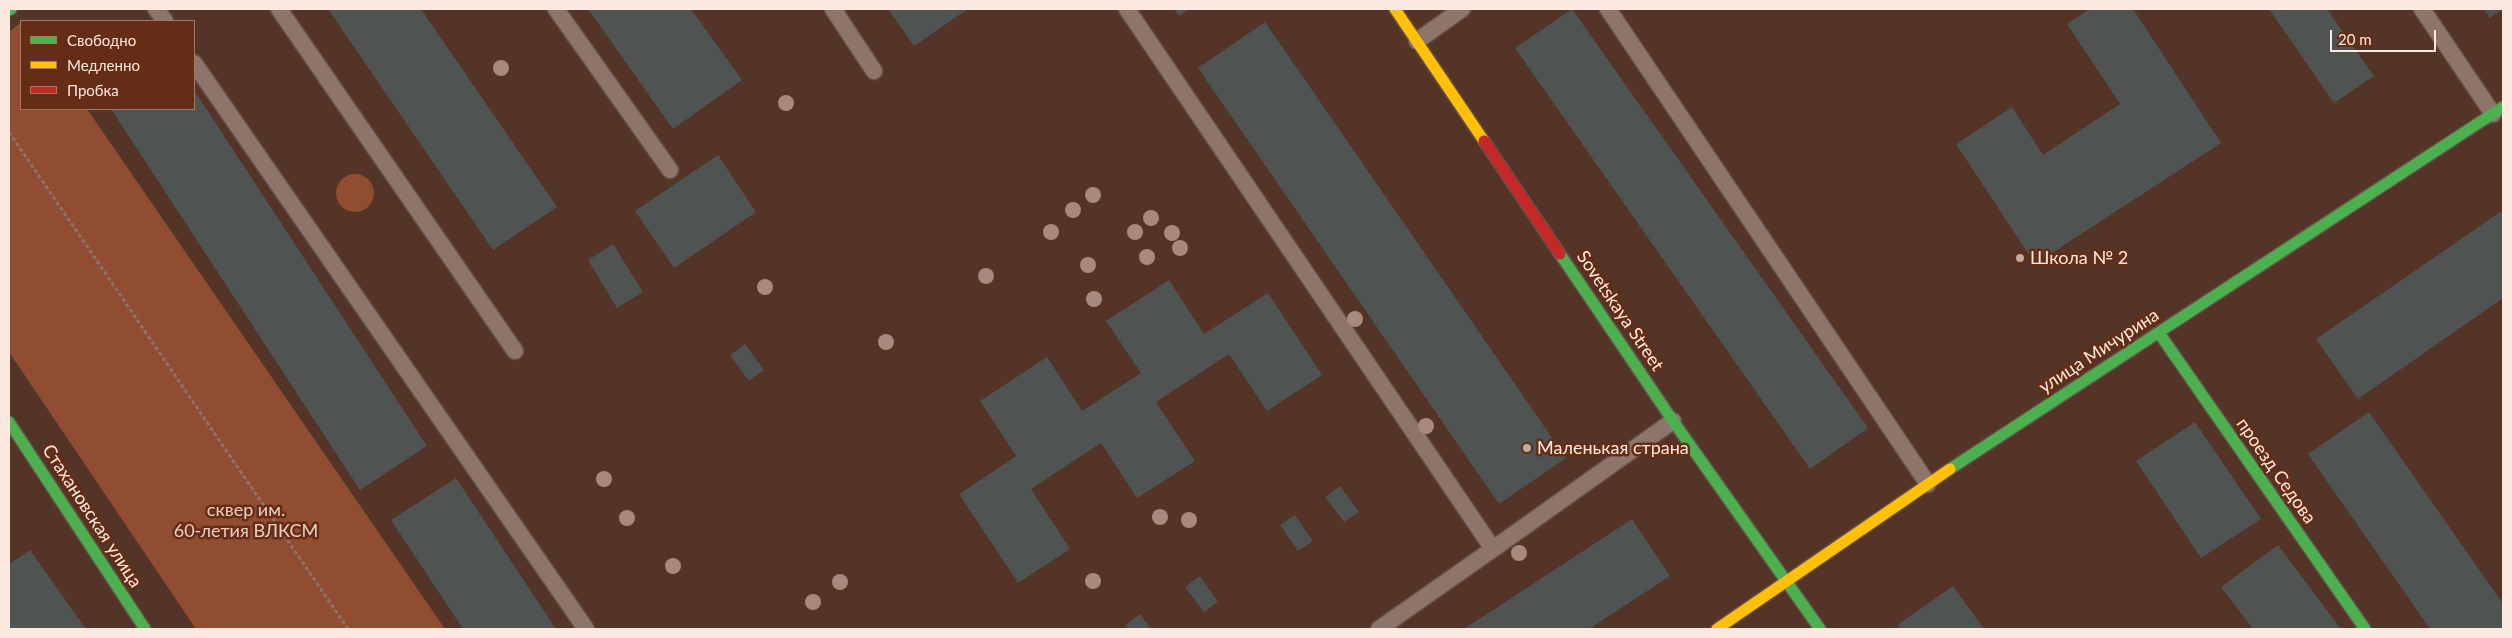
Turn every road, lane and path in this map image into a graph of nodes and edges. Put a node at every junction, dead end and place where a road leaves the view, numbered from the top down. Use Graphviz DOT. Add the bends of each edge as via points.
graph roads {
  1 [pos="156,9"];
  2 [pos="279,9"];
  3 [pos="556,9"];
  4 [pos="833,9"];
  5 [pos="1127,9"];
  6 [pos="1396,9"];
  7 [pos="1462,9"];
  8 [pos="1608,9"];
  9 [pos="2422,9"];
  10 [pos="164,20"];
  11 [pos="1417,41"];
  12 [pos="195,64"];
  13 [pos="874,71"];
  14 [pos="2498,110"];
  15 [pos="9,132"];
  16 [pos="670,170"];
  17 [pos="2159,333"];
  18 [pos="515,350"];
  19 [pos="1673,421"];
  20 [pos="9,422"];
  21 [pos="1928,484"];
  22 [pos="1493,549"];
  23 [pos="1787,581"];
  24 [pos="145,629"];
  25 [pos="348,629"];
  26 [pos="586,629"];
  27 [pos="1379,629"];
  28 [pos="1717,629"];
  29 [pos="1820,629"];
  30 [pos="2365,629"];
  1 -- 10 [label="lane"];
  2 -- 18 [label="lane"];
  3 -- 16 [label="lane"];
  4 -- 13 [label="lane"];
  5 -- 22 [label="lane"];
  6 -- 11 [label="street, Sovetskaya Street"];
  7 -- 11 [label="lane"];
  8 -- 21 [label="lane"];
  9 -- 14 [label="lane"];
  11 -- 19 [label="street, Sovetskaya Street"];
  12 -- 26 [label="lane"];
  14 -- 17 [label="street, улица Мичурина"];
  15 -- 25 [label="path"];
  17 -- 21 [label="street, улица Мичурина"];
  17 -- 30 [label="street, проезд Седова"];
  19 -- 22 [label="lane"];
  19 -- 23 [label="street, Sovetskaya Street"];
  20 -- 24 [label="street, Стахановская улица"];
  21 -- 23 [label="street, улица Мичурина"];
  22 -- 27 [label="lane"];
  23 -- 28 [label="street, улица Мичурина"];
  23 -- 29 [label="street, Sovetskaya Street"];
}
